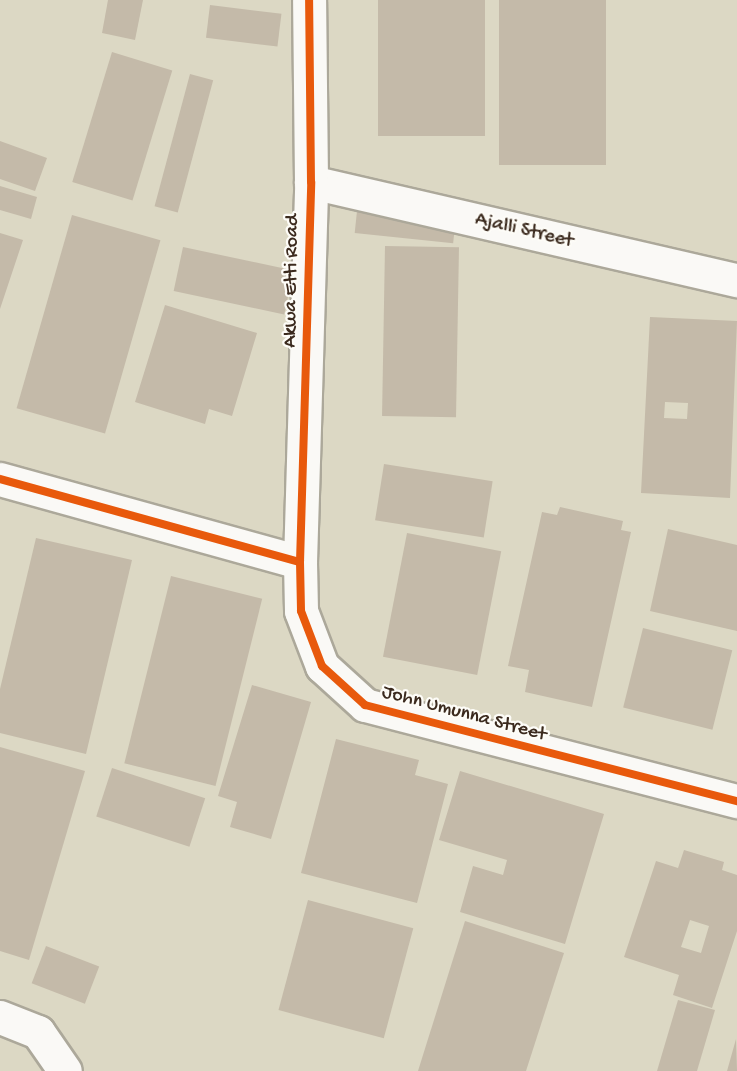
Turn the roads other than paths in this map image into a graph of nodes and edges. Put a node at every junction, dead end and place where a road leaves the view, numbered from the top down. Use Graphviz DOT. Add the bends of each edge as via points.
graph roads {
  1 [pos="302,2"];
  2 [pos="311,182"];
  3 [pos="737,280"];
  4 [pos="0,479"];
  5 [pos="300,562"];
  6 [pos="737,801"];
  7 [pos="0,1017"];
  8 [pos="65,1071"];
  1 -- 2 [label="street, Akwa Etti Road"];
  2 -- 3 [label="street, Ajalli Street"];
  2 -- 5 [label="street, Akwa Etti Road"];
  4 -- 5 [label="street"];
  5 -- 6 [label="street, John Umunna Street" via="301,611 322,666 365,705"];
  7 -- 8 [label="street" via="38,1032"];
}
